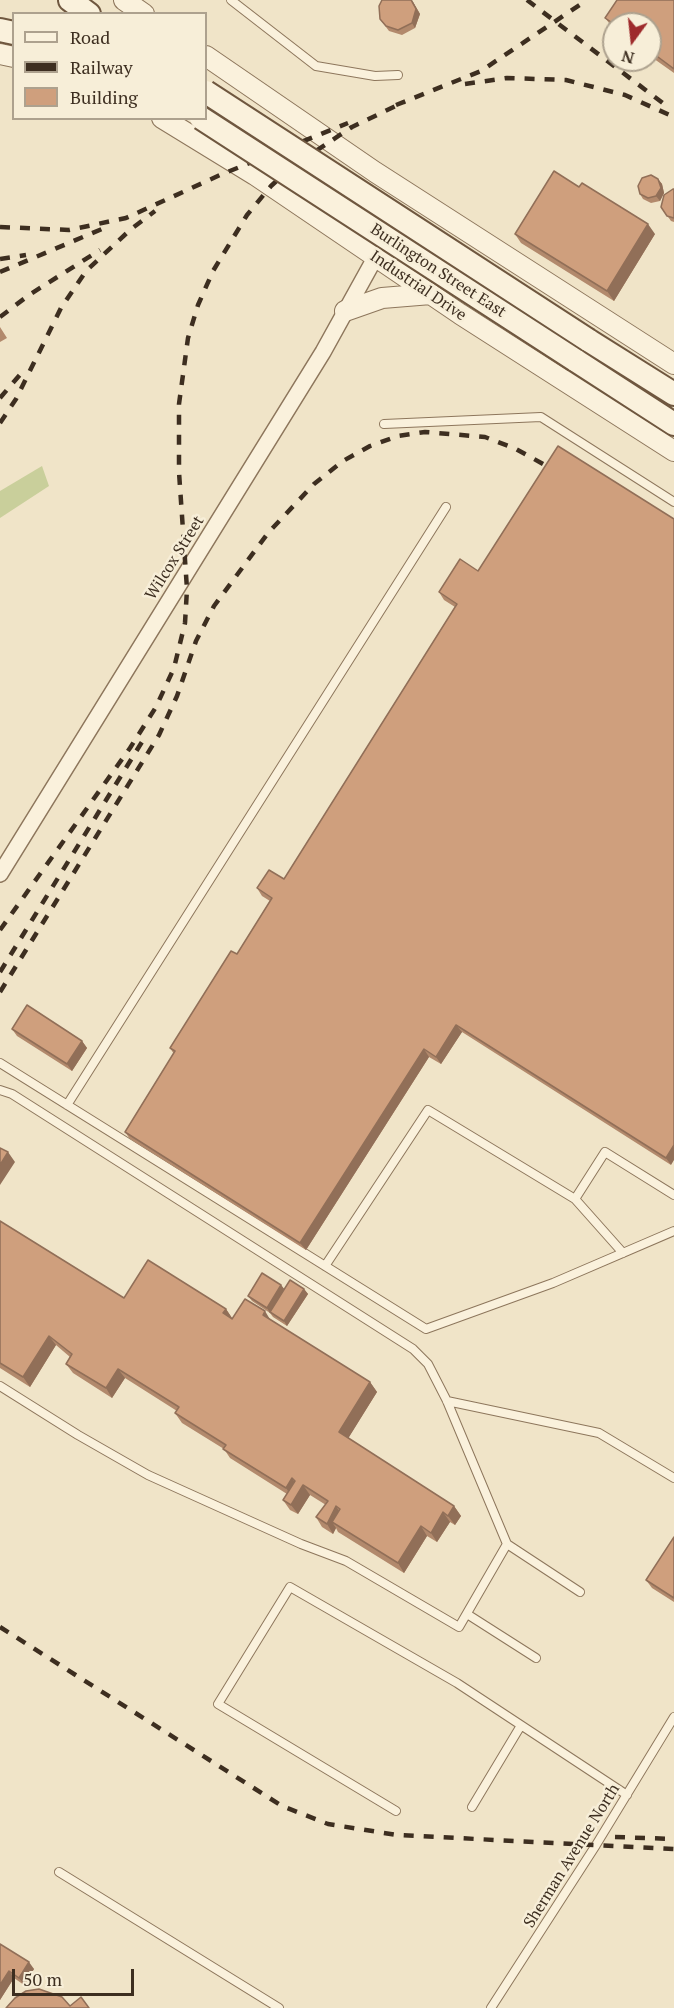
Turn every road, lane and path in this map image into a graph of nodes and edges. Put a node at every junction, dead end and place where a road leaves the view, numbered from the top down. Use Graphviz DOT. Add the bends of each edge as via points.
graph roads {
  1 [pos="70,0"];
  2 [pos="124,0"];
  3 [pos="231,0"];
  4 [pos="86,12"];
  5 [pos="141,12"];
  6 [pos="207,57"];
  7 [pos="398,75"];
  8 [pos="207,93"];
  9 [pos="165,120"];
  10 [pos="204,120"];
  11 [pos="364,164"];
  12 [pos="472,234"];
  13 [pos="375,258"];
  14 [pos="431,294"];
  15 [pos="345,311"];
  16 [pos="674,364"];
  17 [pos="674,394"];
  18 [pos="384,424"];
  19 [pos="674,424"];
  20 [pos="674,451"];
  21 [pos="674,502"];
  22 [pos="446,507"];
  23 [pos="0,874"];
  24 [pos="0,1063"];
  25 [pos="0,1090"];
  26 [pos="67,1106"];
  27 [pos="674,1195"];
  28 [pos="575,1199"];
  29 [pos="674,1231"];
  30 [pos="623,1253"];
  31 [pos="325,1266"];
  32 [pos="0,1386"];
  33 [pos="447,1401"];
  34 [pos="674,1478"];
  35 [pos="507,1544"];
  36 [pos="580,1592"];
  37 [pos="467,1614"];
  38 [pos="536,1658"];
  39 [pos="674,1717"];
  40 [pos="520,1727"];
  41 [pos="627,1795"];
  42 [pos="472,1806"];
  43 [pos="396,1811"];
  44 [pos="59,1872"];
  45 [pos="279,2008"];
  46 [pos="491,2008"];
  1 -- 4 [label="main road"];
  2 -- 5 [label="street"];
  3 -- 7 [label="lane" via="316,66 375,76"];
  6 -- 11 [label="street"];
  8 -- 17 [label="main road, Burlington Street East, bridge"];
  9 -- 13 [label="street, Industrial Drive" via="255,175"];
  10 -- 19 [label="main road, Burlington Street East, bridge"];
  11 -- 12 [label="street"];
  11 -- 13 [label="street" via="378,220"];
  12 -- 13 [label="street" via="444,231 408,239"];
  12 -- 16 [label="street"];
  13 -- 14 [label="street, Industrial Drive"];
  13 -- 15 [label="street, Wilcox Street"];
  14 -- 15 [label="street" via="382,298"];
  14 -- 20 [label="street, Industrial Drive"];
  15 -- 23 [label="street, Wilcox Street"];
  18 -- 21 [label="lane" via="541,417"];
  22 -- 26 [label="lane"];
  24 -- 26 [label="lane"];
  25 -- 33 [label="lane" via="413,1348 429,1364"];
  26 -- 31 [label="lane"];
  27 -- 28 [label="lane" via="606,1152"];
  28 -- 30 [label="lane"];
  28 -- 31 [label="lane" via="428,1110"];
  29 -- 30 [label="lane"];
  30 -- 31 [label="lane" via="426,1329"];
  32 -- 37 [label="lane" via="148,1475 346,1561 459,1627"];
  33 -- 34 [label="lane" via="599,1433"];
  33 -- 35 [label="lane"];
  35 -- 36 [label="lane"];
  35 -- 37 [label="lane"];
  37 -- 38 [label="lane"];
  39 -- 41 [label="lane, Sherman Avenue North"];
  40 -- 41 [label="lane"];
  40 -- 42 [label="lane"];
  40 -- 43 [label="lane" via="457,1683 290,1587 218,1704"];
  41 -- 46 [label="lane, Sherman Avenue North"];
  44 -- 45 [label="lane"];
}
